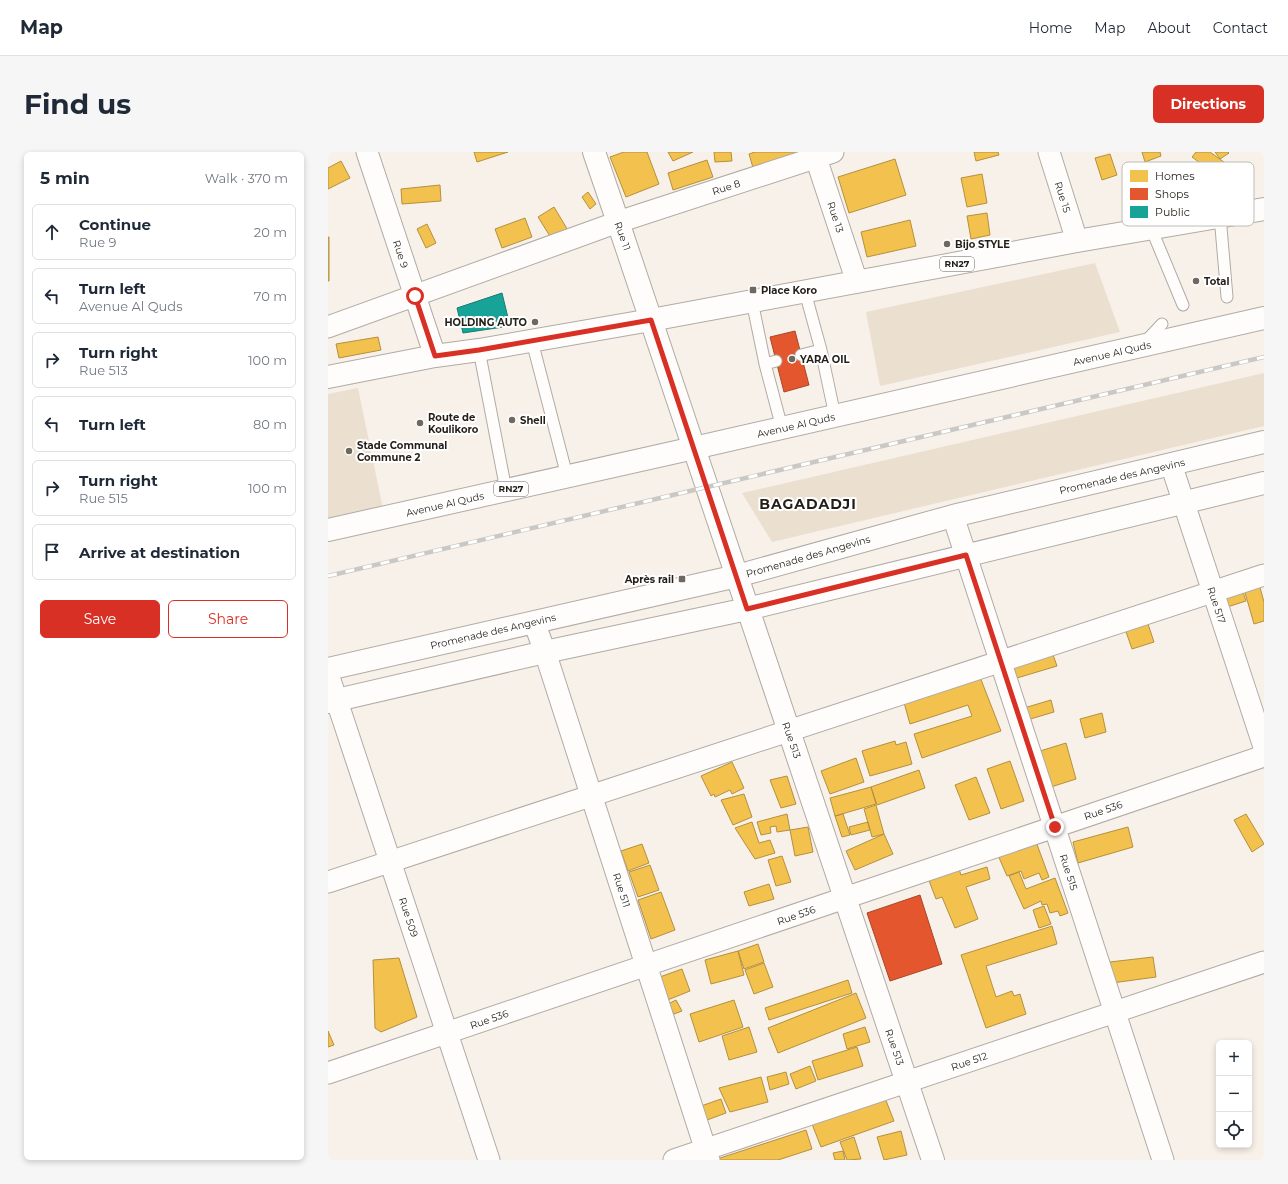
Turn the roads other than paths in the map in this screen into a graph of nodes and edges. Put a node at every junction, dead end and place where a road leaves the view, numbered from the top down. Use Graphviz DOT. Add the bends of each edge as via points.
graph roads {
  1 [pos="367,152"];
  2 [pos="594,152"];
  3 [pos="1049,152"];
  4 [pos="821,154"];
  5 [pos="1264,209"];
  6 [pos="1254,211"];
  7 [pos="618,222"];
  8 [pos="1162,226"];
  9 [pos="1221,226"];
  10 [pos="1151,228"];
  11 [pos="1076,241"];
  12 [pos="858,282"];
  13 [pos="805,292"];
  14 [pos="415,296"];
  15 [pos="1227,297"];
  16 [pos="752,301"];
  17 [pos="1183,305"];
  18 [pos="1262,312"];
  19 [pos="651,320"];
  20 [pos="1162,324"];
  21 [pos="328,327"];
  22 [pos="532,340"];
  23 [pos="1142,346"];
  24 [pos="479,350"];
  25 [pos="821,350"];
  26 [pos="801,355"];
  27 [pos="435,356"];
  28 [pos="776,361"];
  29 [pos="765,364"];
  30 [pos="328,377"];
  31 [pos="835,416"];
  32 [pos="782,428"];
  33 [pos="1264,442"];
  34 [pos="694,448"];
  35 [pos="1171,464"];
  36 [pos="567,476"];
  37 [pos="1264,483"];
  38 [pos="506,490"];
  39 [pos="1184,503"];
  40 [pos="953,516"];
  41 [pos="328,530"];
  42 [pos="966,555"];
  43 [pos="1264,575"];
  44 [pos="737,576"];
  45 [pos="1213,591"];
  46 [pos="747,609"];
  47 [pos="534,622"];
  48 [pos="545,652"];
  49 [pos="1001,661"];
  50 [pos="328,668"];
  51 [pos="328,674"];
  52 [pos="332,701"];
  53 [pos="789,731"];
  54 [pos="1264,747"];
  55 [pos="1264,756"];
  56 [pos="592,796"];
  57 [pos="1055,827"];
  58 [pos="390,862"];
  59 [pos="328,882"];
  60 [pos="845,898"];
  61 [pos="1264,962"];
  62 [pos="646,966"];
  63 [pos="1115,1012"];
  64 [pos="447,1033"];
  65 [pos="328,1073"];
  66 [pos="907,1082"];
  67 [pos="707,1155"];
  68 [pos="489,1160"];
  69 [pos="674,1160"];
  70 [pos="933,1160"];
  71 [pos="1163,1160"];
  1 -- 14 [label="street, Rue 9"];
  2 -- 7 [label="street, Rue 11"];
  3 -- 11 [label="street, Rue 15"];
  4 -- 7 [label="street, Rue 8"];
  4 -- 12 [label="street, Rue 13"];
  5 -- 6 [label="street, RN27"];
  7 -- 14 [label="street, Rue 8"];
  7 -- 19 [label="street, Rue 11"];
  8 -- 10 [label="street, RN27"];
  9 -- 15 [label="lane"];
  10 -- 11 [label="street, RN27"];
  10 -- 17 [label="lane"];
  11 -- 12 [label="street, RN27"];
  12 -- 13 [label="street, RN27"];
  13 -- 16 [label="street, RN27"];
  13 -- 25 [label="lane"];
  14 -- 21 [label="street, Rue 8"];
  14 -- 27 [label="street, Rue 9"];
  16 -- 19 [label="street, RN27"];
  16 -- 29 [label="lane"];
  18 -- 23 [label="street, Avenue Al Quds / RN27"];
  19 -- 22 [label="street, RN27"];
  19 -- 34 [label="street, Rue 513"];
  20 -- 23 [label="lane"];
  22 -- 24 [label="street, RN27"];
  22 -- 36 [label="lane"];
  23 -- 31 [label="street, Avenue Al Quds / RN27"];
  24 -- 27 [label="street, RN27"];
  24 -- 38 [label="lane"];
  25 -- 26 [label="lane"];
  25 -- 31 [label="lane"];
  27 -- 30 [label="street, RN27"];
  28 -- 29 [label="lane"];
  29 -- 32 [label="lane"];
  31 -- 32 [label="street, Avenue Al Quds / RN27"];
  32 -- 34 [label="street, Avenue Al Quds / RN27"];
  33 -- 35 [label="street, Promenade des Angevins"];
  34 -- 36 [label="street, Avenue Al Quds / RN27"];
  34 -- 44 [label="street, Rue 513"];
  35 -- 39 [label="street, Rue 517"];
  35 -- 40 [label="street, Promenade des Angevins"];
  36 -- 38 [label="street, Avenue Al Quds / RN27"];
  37 -- 39 [label="street"];
  38 -- 41 [label="street, Avenue Al Quds / RN27"];
  39 -- 42 [label="street"];
  39 -- 45 [label="street, Rue 517"];
  40 -- 42 [label="street, Rue 515"];
  40 -- 44 [label="street, Promenade des Angevins"];
  42 -- 46 [label="street"];
  42 -- 49 [label="street, Rue 515"];
  43 -- 45 [label="street"];
  44 -- 46 [label="street, Rue 513"];
  44 -- 47 [label="street, Promenade des Angevins"];
  45 -- 49 [label="street"];
  45 -- 54 [label="street, Rue 517"];
  46 -- 48 [label="street"];
  46 -- 53 [label="street, Rue 513"];
  47 -- 48 [label="street, Rue 511"];
  47 -- 50 [label="street, Promenade des Angevins"];
  48 -- 52 [label="street"];
  48 -- 56 [label="street, Rue 511"];
  49 -- 53 [label="street"];
  49 -- 57 [label="street, Rue 515"];
  51 -- 52 [label="street, Rue 509"];
  52 -- 58 [label="street, Rue 509"];
  53 -- 56 [label="street"];
  53 -- 60 [label="street, Rue 513"];
  55 -- 57 [label="street, Rue 536"];
  56 -- 58 [label="street"];
  56 -- 62 [label="street, Rue 511"];
  57 -- 60 [label="street, Rue 536"];
  57 -- 63 [label="street, Rue 515"];
  58 -- 59 [label="street"];
  58 -- 64 [label="street, Rue 509"];
  60 -- 62 [label="street, Rue 536"];
  60 -- 66 [label="street, Rue 513"];
  61 -- 63 [label="street, Rue 512"];
  62 -- 64 [label="street, Rue 536"];
  62 -- 67 [label="street, Rue 511"];
  63 -- 66 [label="street, Rue 512"];
  63 -- 71 [label="street, Rue 515"];
  64 -- 65 [label="street, Rue 536"];
  64 -- 68 [label="street, Rue 509"];
  66 -- 67 [label="street, Rue 512"];
  66 -- 70 [label="street, Rue 513"];
  67 -- 69 [label="street, Rue 512"];
}
